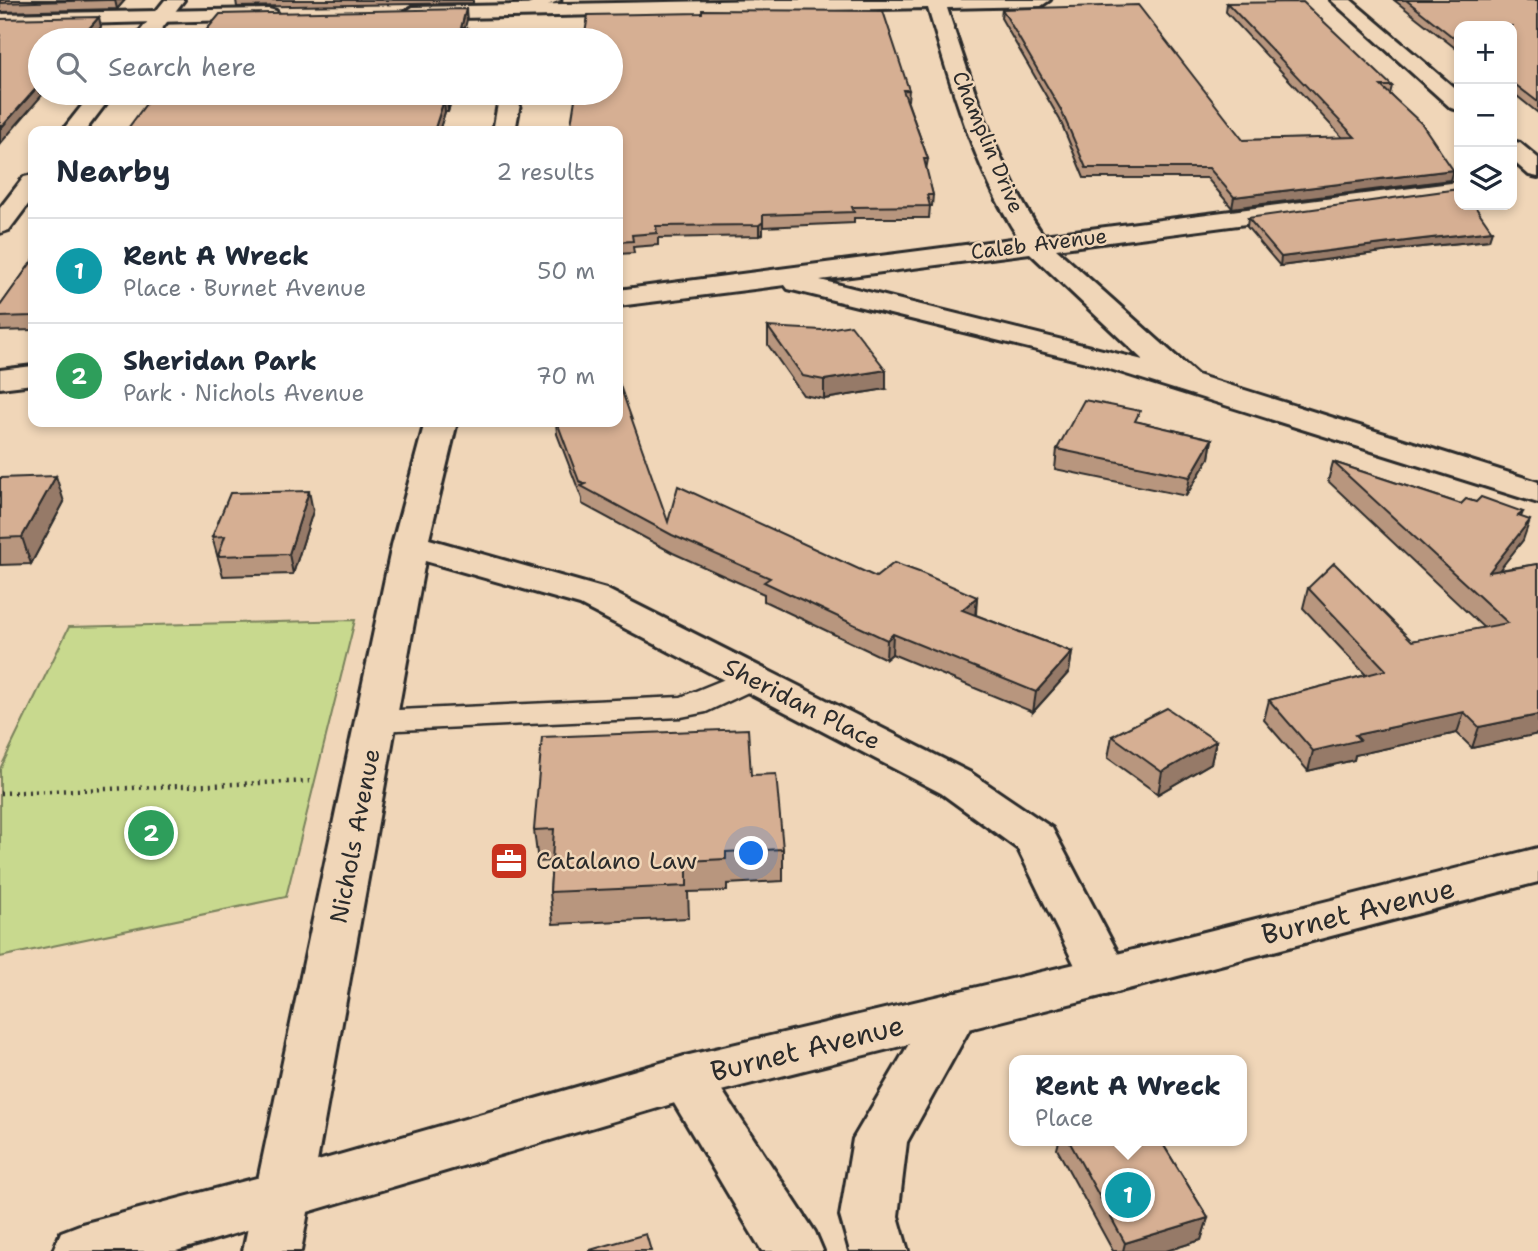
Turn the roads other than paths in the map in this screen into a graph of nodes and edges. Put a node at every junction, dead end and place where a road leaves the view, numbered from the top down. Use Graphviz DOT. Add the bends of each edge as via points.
graph roads {
  1 [pos="175,0"];
  2 [pos="554,0"];
  3 [pos="1041,0"];
  4 [pos="1340,0"];
  5 [pos="877,2"];
  6 [pos="936,2"];
  7 [pos="527,12"];
  8 [pos="399,13"];
  9 [pos="291,15"];
  10 [pos="162,17"];
  11 [pos="0,20"];
  12 [pos="153,28"];
  13 [pos="1454,99"];
  14 [pos="94,105"];
  15 [pos="509,105"];
  16 [pos="77,126"];
  17 [pos="505,126"];
  18 [pos="1517,152"];
  19 [pos="1538,170"];
  20 [pos="1538,178"];
  21 [pos="1517,181"];
  22 [pos="28,189"];
  23 [pos="1454,190"];
  24 [pos="0,225"];
  25 [pos="1037,244"];
  26 [pos="774,278"];
  27 [pos="623,297"];
  28 [pos="28,375"];
  29 [pos="0,379"];
  30 [pos="1186,382"];
  31 [pos="440,427"];
  32 [pos="1538,493"];
  33 [pos="410,545"];
  34 [pos="752,678"];
  35 [pos="377,721"];
  36 [pos="1538,865"];
  37 [pos="1105,976"];
  38 [pos="954,1012"];
  39 [pos="685,1077"];
  40 [pos="284,1196"];
  41 [pos="82,1251"];
  42 [pos="272,1251"];
  43 [pos="794,1251"];
  44 [pos="879,1251"];
  1 -- 10 [label="main road"];
  2 -- 7 [label="lane"];
  3 -- 6 [label="main road"];
  4 -- 13 [label="main road"];
  5 -- 6 [label="main road"];
  5 -- 7 [label="main road"];
  6 -- 25 [label="main road, Champlin Drive" via="960,81 1014,212"];
  7 -- 8 [label="main road"];
  9 -- 10 [label="main road"];
  10 -- 11 [label="main road"];
  10 -- 12 [label="main road"];
  14 -- 16 [label="main road"];
  15 -- 17 [label="main road"];
  18 -- 19 [label="main road"];
  20 -- 21 [label="main road"];
  22 -- 24 [label="main road"];
  23 -- 25 [label="main road, Caleb Avenue"];
  25 -- 26 [label="main road, Caleb Avenue"];
  25 -- 30 [label="main road, Champlin Drive"];
  26 -- 27 [label="main road, Caleb Avenue"];
  26 -- 30 [label="main road, Champlin Drive" via="1104,357"];
  28 -- 29 [label="main road"];
  30 -- 32 [label="main road, Champlin Drive"];
  31 -- 33 [label="main road, Nichols Avenue"];
  33 -- 34 [label="main road, Sheridan Place" via="593,597"];
  33 -- 35 [label="main road, Nichols Avenue"];
  34 -- 35 [label="lane" via="681,708"];
  34 -- 37 [label="main road, Sheridan Place" via="956,782 1036,838"];
  35 -- 40 [label="main road, Nichols Avenue"];
  36 -- 37 [label="main road, Burnet Avenue"];
  37 -- 38 [label="main road, Burnet Avenue"];
  38 -- 39 [label="main road, Burnet Avenue"];
  38 -- 44 [label="main road" via="880,1139 869,1216"];
  39 -- 40 [label="main road, Burnet Avenue"];
  39 -- 43 [label="main road"];
  40 -- 41 [label="main road, Burnet Avenue"];
  40 -- 42 [label="main road, Nichols Avenue"];
}
